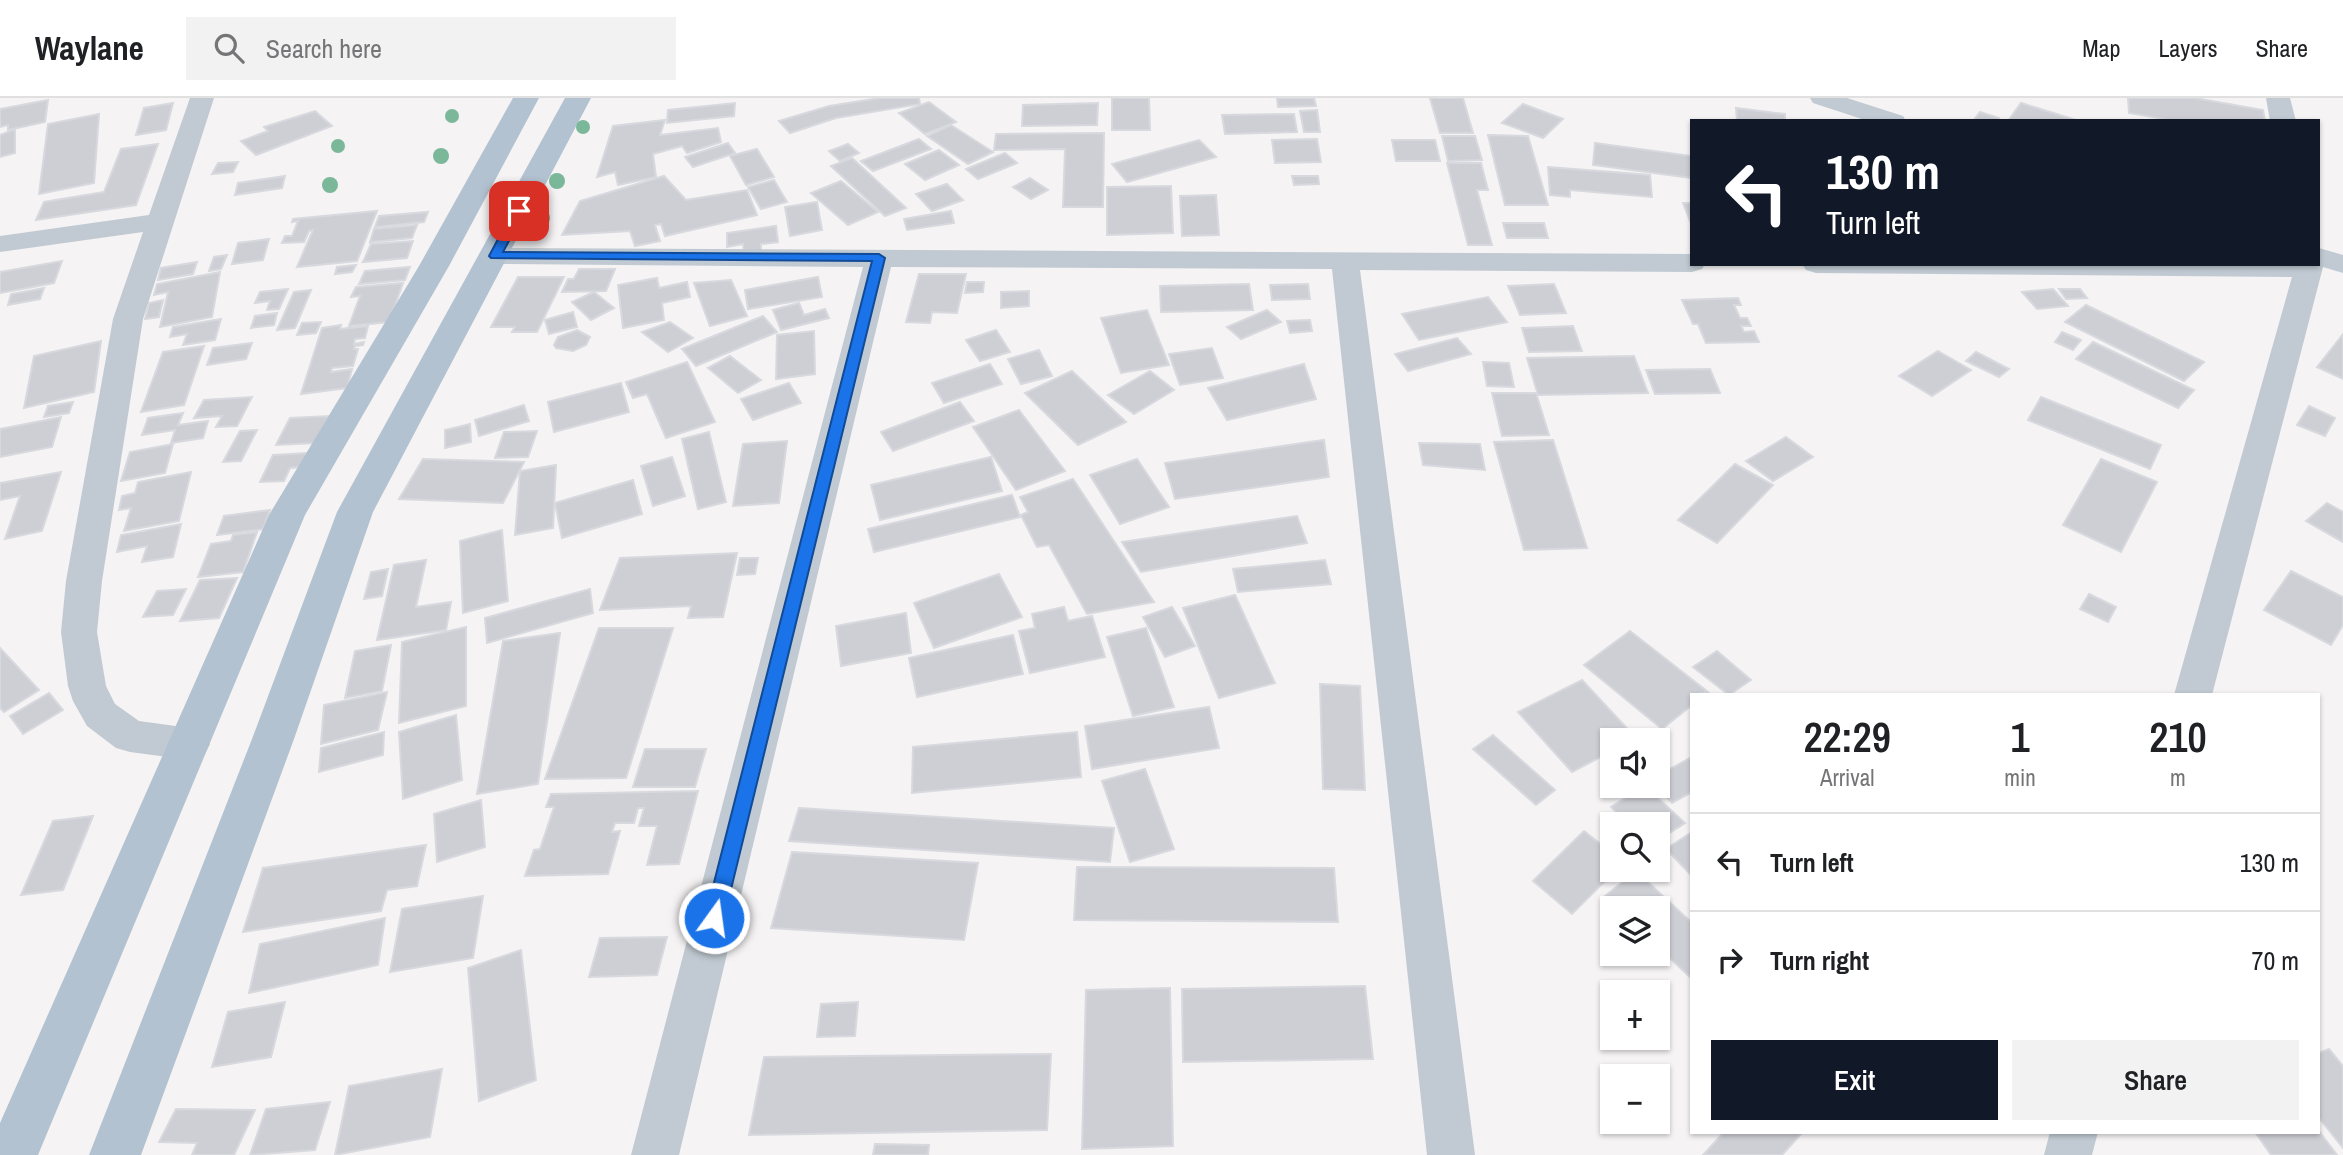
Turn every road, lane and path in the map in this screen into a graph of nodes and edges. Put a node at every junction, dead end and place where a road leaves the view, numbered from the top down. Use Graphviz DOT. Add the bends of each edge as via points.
graph roads {
  1 [pos="202,98"];
  2 [pos="526,98"];
  3 [pos="578,98"];
  4 [pos="1822,98"];
  5 [pos="2278,98"];
  6 [pos="1888,119"];
  7 [pos="2283,119"];
  8 [pos="158,222"];
  9 [pos="0,244"];
  10 [pos="495,256"];
  11 [pos="879,258"];
  12 [pos="1345,261"];
  13 [pos="1690,263"];
  14 [pos="2320,263"];
  15 [pos="2343,264"];
  16 [pos="2312,266"];
  17 [pos="2194,693"];
  18 [pos="190,744"];
  19 [pos="2073,1134"];
  20 [pos="12,1155"];
  21 [pos="115,1155"];
  22 [pos="655,1155"];
  23 [pos="1451,1155"];
  24 [pos="2068,1155"];
  1 -- 8 [label="street"];
  2 -- 18 [label="main road" via="434,266 287,515"];
  3 -- 10 [label="main road"];
  4 -- 6 [label="street"];
  5 -- 7 [label="street"];
  8 -- 9 [label="street"];
  8 -- 18 [label="street" via="128,319 79,632 87,686 101,715 130,736"];
  10 -- 11 [label="street"];
  10 -- 21 [label="main road" via="355,512"];
  11 -- 12 [label="street"];
  11 -- 22 [label="street"];
  12 -- 13 [label="street"];
  12 -- 23 [label="street"];
  14 -- 15 [label="street"];
  16 -- 17 [label="street"];
  18 -- 20 [label="main road"];
  19 -- 24 [label="street"];
}
